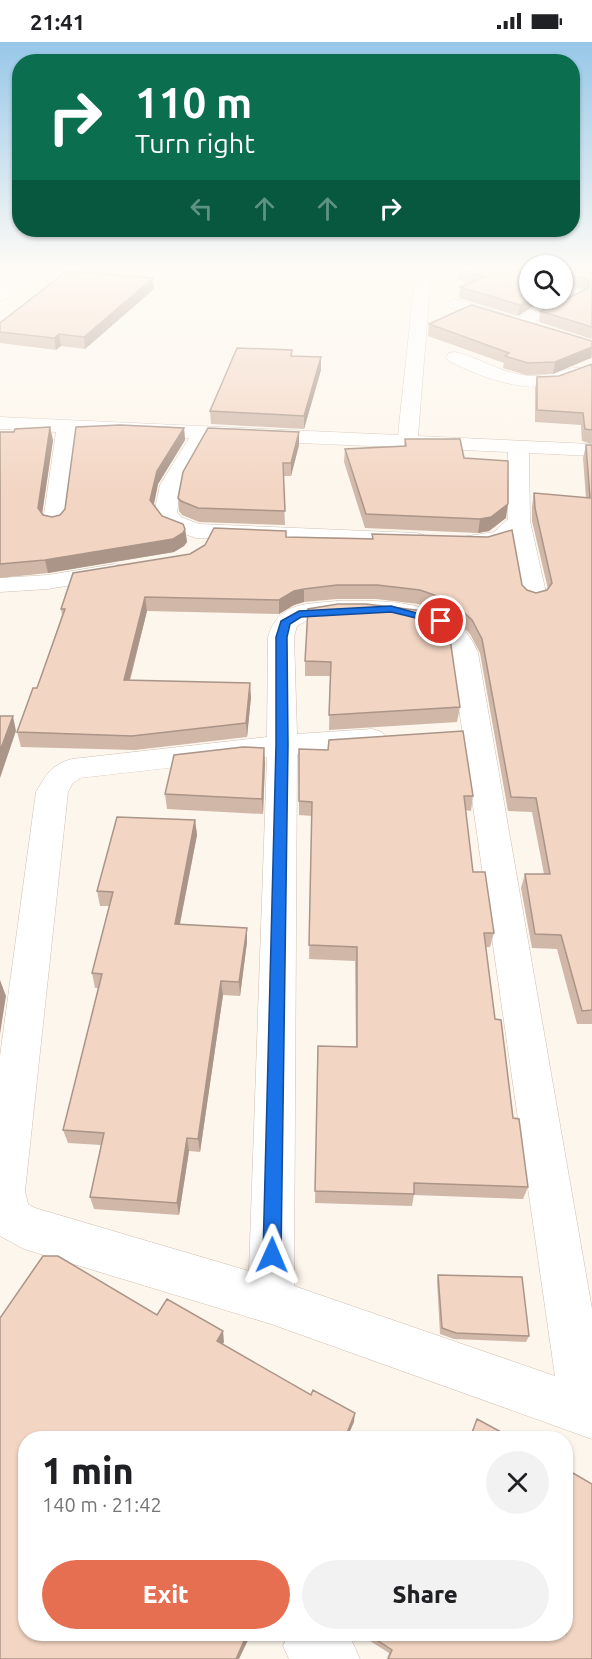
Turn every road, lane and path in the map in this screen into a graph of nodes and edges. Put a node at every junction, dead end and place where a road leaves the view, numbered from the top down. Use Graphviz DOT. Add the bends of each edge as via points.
graph roads {
  1 [pos="417,340"];
  2 [pos="571,340"];
  3 [pos="592,347"];
  4 [pos="454,357"];
  5 [pos="592,365"];
  6 [pos="0,423"];
  7 [pos="67,426"];
  8 [pos="202,432"];
  9 [pos="407,442"];
  10 [pos="518,447"];
  11 [pos="592,450"];
  12 [pos="54,521"];
  13 [pos="519,521"];
  14 [pos="138,567"];
  15 [pos="0,585"];
  16 [pos="534,597"];
  17 [pos="396,738"];
  18 [pos="282,745"];
  19 [pos="271,1301"];
  20 [pos="589,1413"];
  1 -- 9 [label="street"];
  2 -- 3 [label="street"];
  4 -- 5 [label="street" via="477,369 520,382 565,379"];
  6 -- 7 [label="street"];
  7 -- 8 [label="street"];
  7 -- 12 [label="street"];
  8 -- 9 [label="street"];
  8 -- 13 [label="street" via="171,485 165,513 196,541 484,542 501,538"];
  9 -- 10 [label="street"];
  10 -- 11 [label="street"];
  10 -- 13 [label="street"];
  13 -- 16 [label="street"];
  14 -- 15 [label="street" via="48,582"];
  17 -- 18 [label="street"];
  18 -- 19 [label="street"];
  18 -- 19 [label="street" via="72,769 55,783 3,1191 10,1217 24,1227"];
  18 -- 20 [label="street" via="281,637 285,623 299,614 391,609 441,621 456,636 465,653 465,733"];
  19 -- 20 [label="street"];
}
